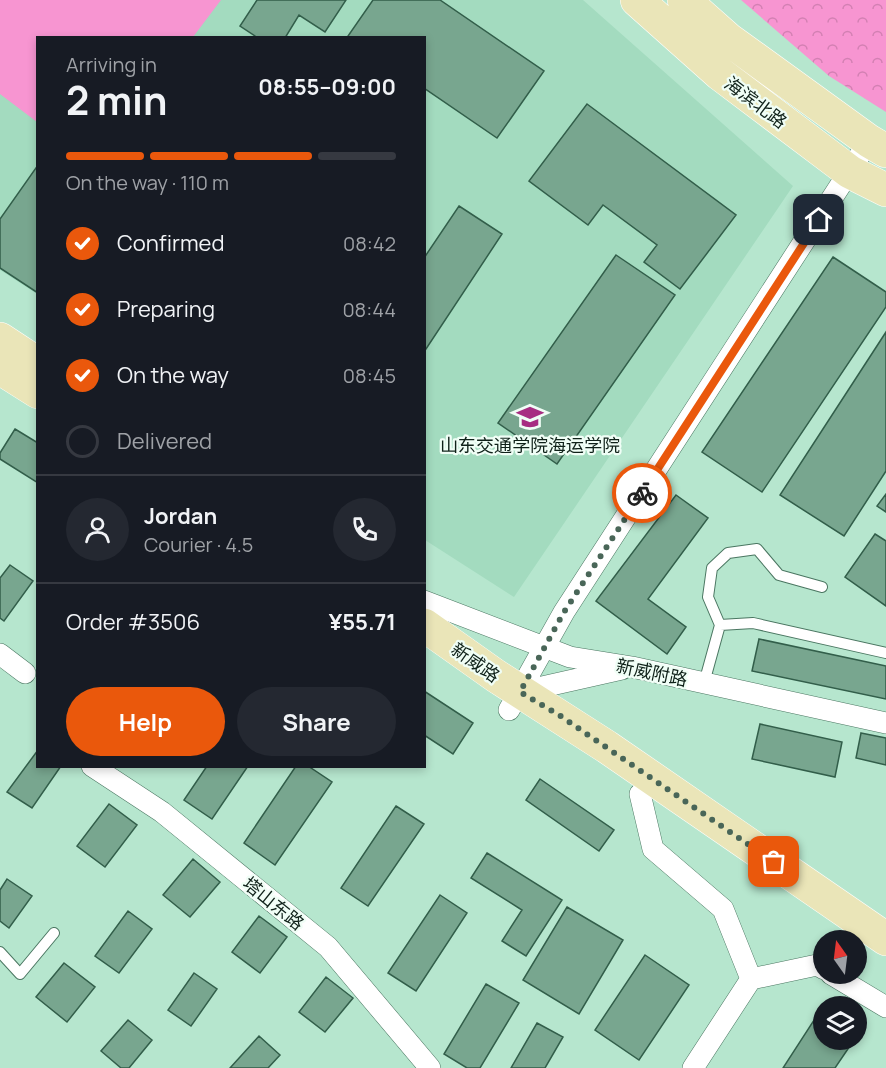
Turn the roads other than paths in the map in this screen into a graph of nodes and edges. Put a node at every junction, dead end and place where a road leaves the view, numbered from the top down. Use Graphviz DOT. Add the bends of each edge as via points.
graph roads {
  1 [pos="636,0"];
  2 [pos="684,0"];
  3 [pos="878,146"];
  4 [pos="850,172"];
  5 [pos="886,190"];
  6 [pos="0,339"];
  7 [pos="36,363"];
  8 [pos="0,368"];
  9 [pos="36,391"];
  10 [pos="822,587"];
  11 [pos="426,601"];
  12 [pos="720,625"];
  13 [pos="426,627"];
  14 [pos="543,648"];
  15 [pos="426,653"];
  16 [pos="886,653"];
  17 [pos="0,654"];
  18 [pos="632,667"];
  19 [pos="25,673"];
  20 [pos="704,683"];
  21 [pos="514,701"];
  22 [pos="886,723"];
  23 [pos="95,768"];
  24 [pos="640,794"];
  25 [pos="840,930"];
  26 [pos="54,933"];
  27 [pos="886,939"];
  28 [pos="867,949"];
  29 [pos="0,952"];
  30 [pos="886,962"];
  31 [pos="813,966"];
  32 [pos="751,979"];
  33 [pos="848,984"];
  34 [pos="886,1007"];
  35 [pos="430,1068"];
  36 [pos="693,1068"];
  1 -- 4 [label="main road, 海滨北路" via="720,74"];
  2 -- 3 [label="main road, 海滨北路" via="728,39"];
  3 -- 4 [label="street"];
  4 -- 5 [label="main road, 海滨北路"];
  4 -- 14 [label="street"];
  6 -- 7 [label="main road"];
  8 -- 9 [label="main road"];
  10 -- 12 [label="lane" via="779,575 757,549 729,553 712,568 708,597"];
  11 -- 14 [label="street, 新威附路"];
  12 -- 16 [label="lane" via="753,623"];
  12 -- 20 [label="lane"];
  13 -- 21 [label="main road, 新威路"];
  14 -- 18 [label="street, 新威附路" via="570,657"];
  14 -- 21 [label="street"];
  15 -- 21 [label="main road, 新威路"];
  17 -- 19 [label="street"];
  18 -- 20 [label="street, 新威附路"];
  18 -- 21 [label="street"];
  20 -- 22 [label="street, 新威附路"];
  21 -- 24 [label="main road, 新威路"];
  21 -- 27 [label="main road, 新威路" via="559,715"];
  23 -- 35 [label="street, 塔山东路" via="162,812 328,947"];
  24 -- 25 [label="main road, 新威路"];
  24 -- 32 [label="street" via="653,849 723,909"];
  26 -- 29 [label="lane" via="20,974"];
  28 -- 30 [label="main road, 新威路"];
  31 -- 32 [label="street"];
  32 -- 36 [label="street"];
  33 -- 34 [label="street"];
}
